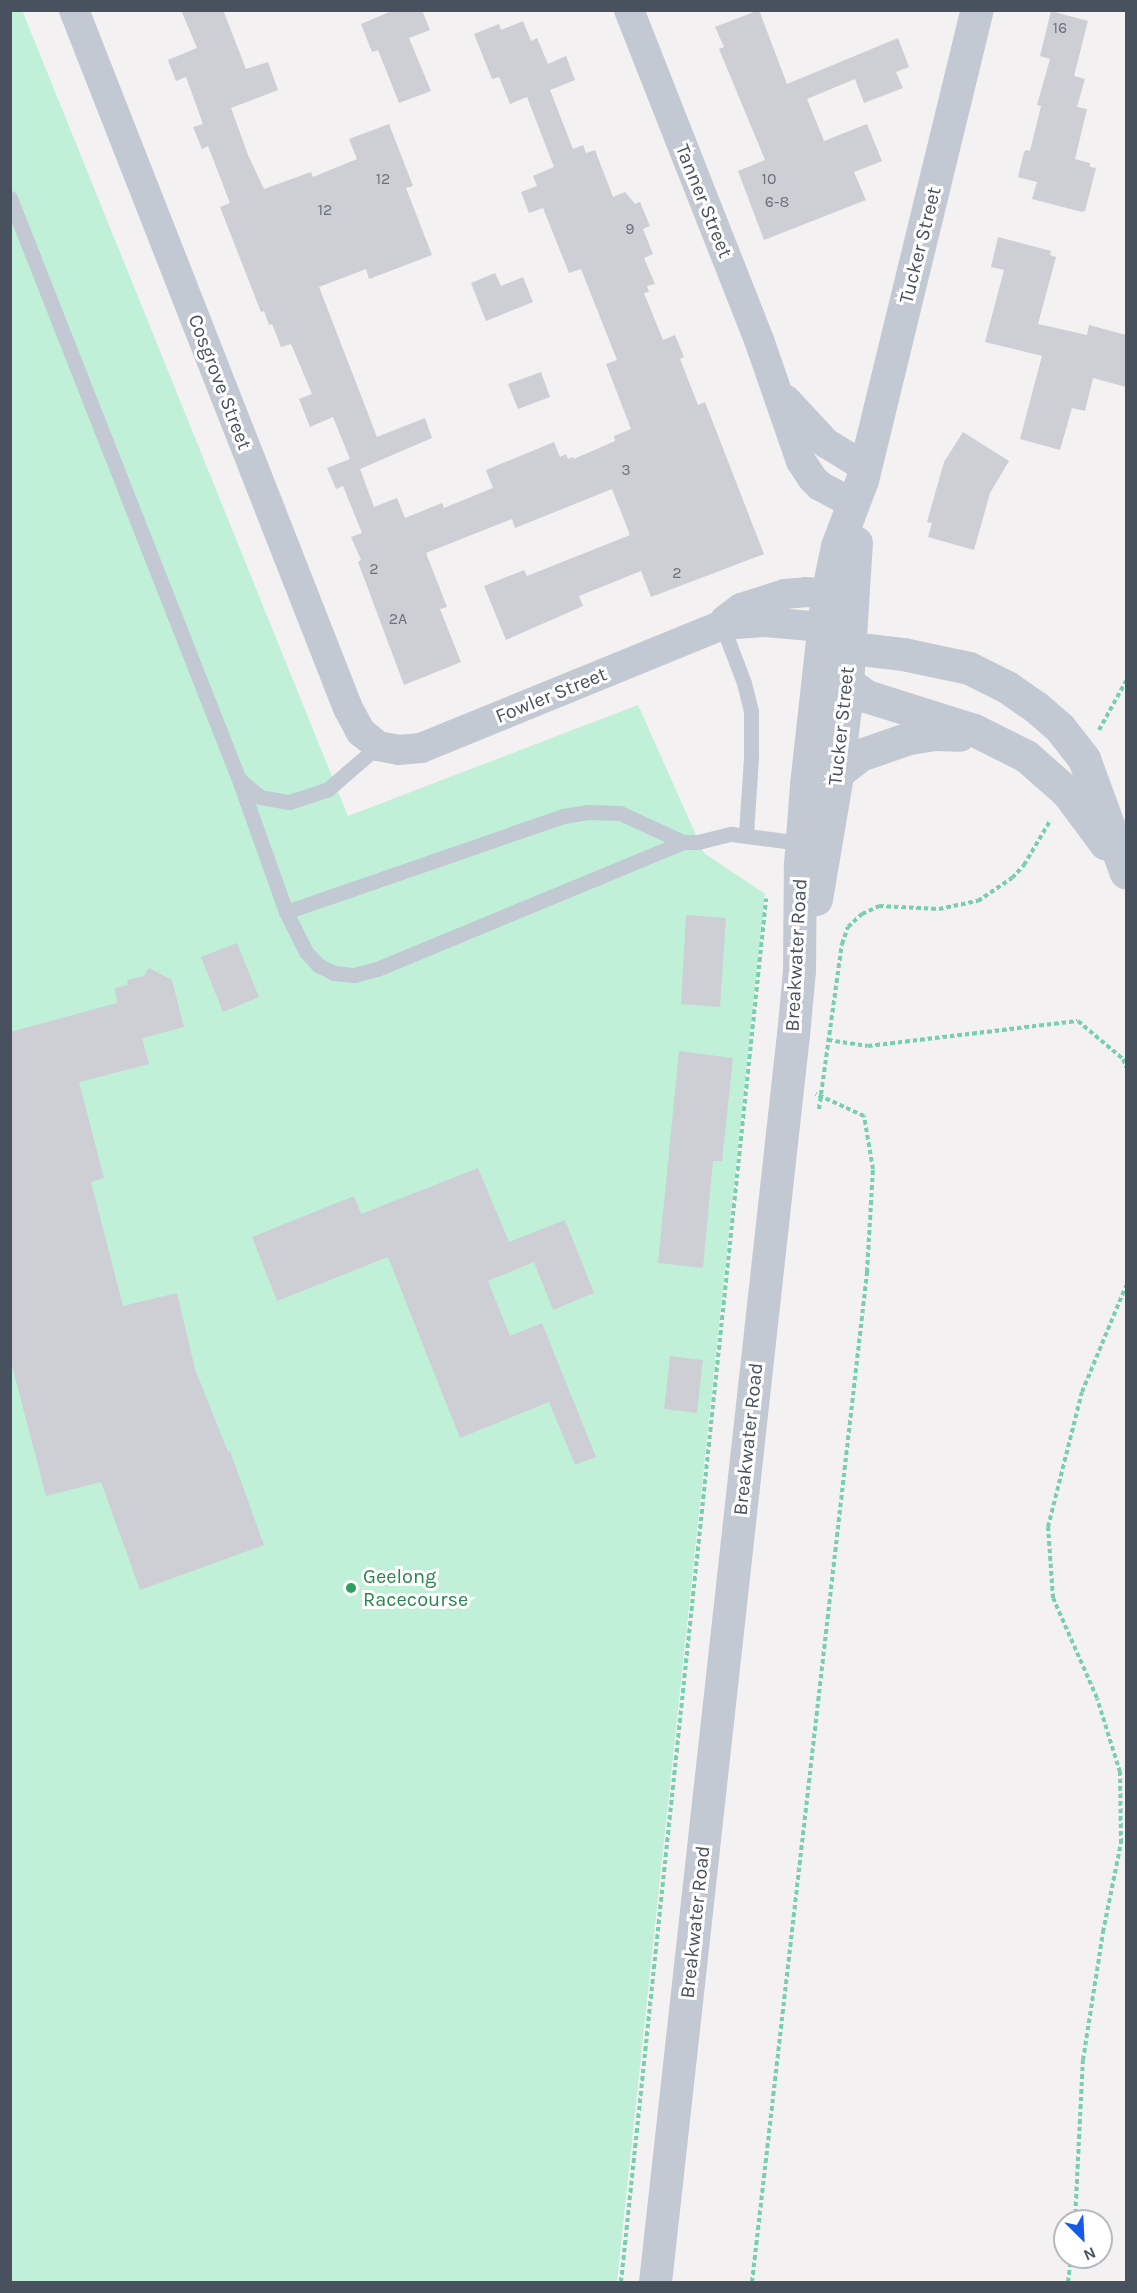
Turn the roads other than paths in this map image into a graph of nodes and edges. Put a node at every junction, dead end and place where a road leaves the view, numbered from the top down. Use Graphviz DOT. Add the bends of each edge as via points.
graph roads {
  1 [pos="74,10"];
  2 [pos="629,10"];
  3 [pos="977,10"];
  4 [pos="10,198"];
  5 [pos="860,489"];
  6 [pos="722,625"];
  7 [pos="835,625"];
  8 [pos="847,682"];
  9 [pos="378,746"];
  10 [pos="1011,746"];
  11 [pos="837,773"];
  12 [pos="238,777"];
  13 [pos="746,836"];
  14 [pos="683,842"];
  15 [pos="813,844"];
  16 [pos="1126,874"];
  17 [pos="286,912"];
  18 [pos="799,970"];
  19 [pos="656,2283"];
  1 -- 9 [label="street, Cosgrove Street" via="348,708 361,732"];
  2 -- 5 [label="street, Tanner Street" via="778,391 826,443"];
  3 -- 5 [label="street, Tucker Street"];
  4 -- 12 [label="lane"];
  5 -- 7 [label="street, Tucker Street"];
  6 -- 7 [label="street, Fowler Street"];
  6 -- 9 [label="street, Fowler Street" via="421,748 398,750"];
  6 -- 13 [label="lane" via="751,711"];
  7 -- 8 [label="street, Tucker Street"];
  7 -- 15 [label="street"];
  7 -- 16 [label="street" via="981,673 1021,695 1049,717 1084,759"];
  8 -- 10 [label="street" via="875,700 975,730"];
  8 -- 11 [label="street, Tucker Street"];
  9 -- 12 [label="lane" via="327,790 289,802 260,797"];
  10 -- 11 [label="street" via="964,735 917,736 860,755"];
  10 -- 16 [label="street" via="1067,792"];
  11 -- 15 [label="street, Tucker Street"];
  12 -- 17 [label="lane"];
  13 -- 14 [label="lane" via="724,834"];
  13 -- 15 [label="lane"];
  14 -- 17 [label="lane" via="620,813 563,816"];
  14 -- 17 [label="lane" via="377,969 354,975 333,973 318,965 306,952"];
  15 -- 18 [label="street, Tucker Street"];
  18 -- 19 [label="street, Breakwater Road"];
}
